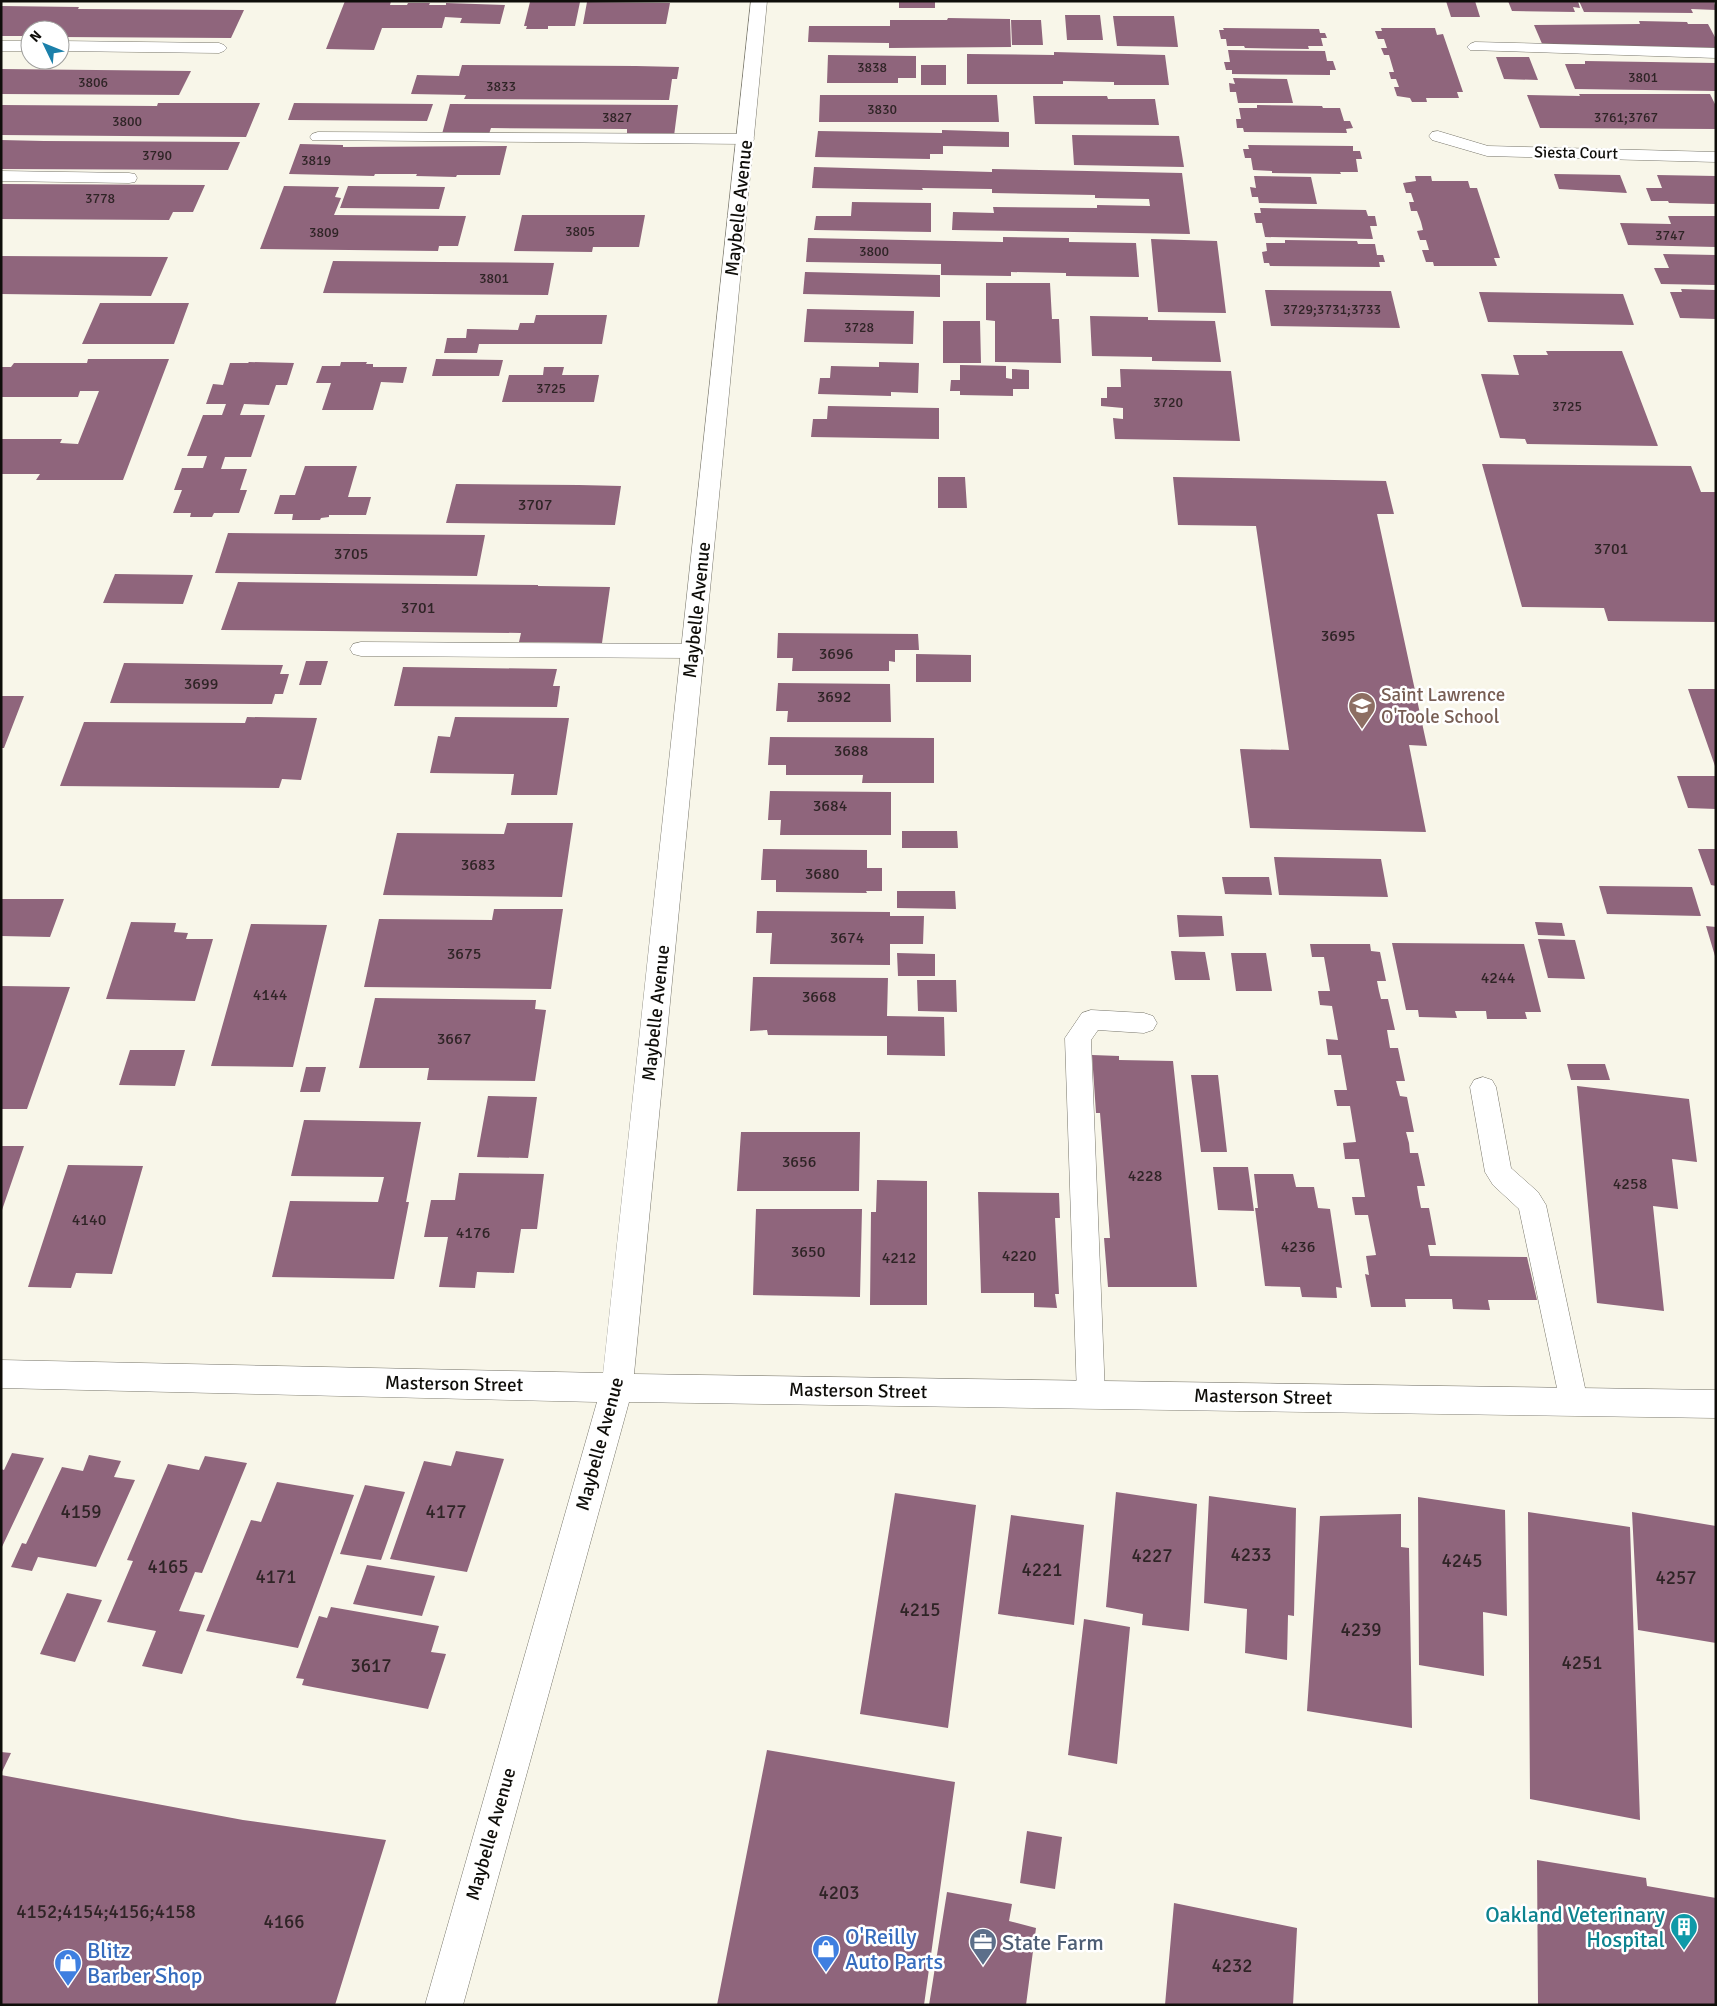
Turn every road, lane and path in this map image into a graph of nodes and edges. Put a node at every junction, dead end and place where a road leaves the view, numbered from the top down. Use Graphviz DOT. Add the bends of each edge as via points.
graph roads {
  1 [pos="759,1"];
  2 [pos="1,46"];
  3 [pos="20,46"];
  4 [pos="70,46"];
  5 [pos="1475,47"];
  6 [pos="219,48"];
  7 [pos="1716,52"];
  8 [pos="1438,136"];
  9 [pos="318,137"];
  10 [pos="746,139"];
  11 [pos="1716,156"];
  12 [pos="1,176"];
  13 [pos="130,178"];
  14 [pos="361,649"];
  15 [pos="693,652"];
  16 [pos="1144,1023"];
  17 [pos="1483,1086"];
  18 [pos="1,1374"];
  19 [pos="617,1388"];
  20 [pos="1091,1395"];
  21 [pos="1574,1402"];
  22 [pos="1716,1404"];
  23 [pos="444,2005"];
  1 -- 10 [label="street, Maybelle Avenue"];
  2 -- 3 [label="lane"];
  4 -- 6 [label="lane"];
  5 -- 7 [label="lane"];
  8 -- 11 [label="street, Siesta Court" via="1487,151"];
  9 -- 10 [label="lane"];
  10 -- 15 [label="street, Maybelle Avenue"];
  12 -- 13 [label="lane"];
  14 -- 15 [label="lane"];
  15 -- 19 [label="street, Maybelle Avenue"];
  16 -- 20 [label="lane" via="1091,1020 1078,1038"];
  17 -- 21 [label="lane" via="1498,1172 1504,1182 1526,1195 1532,1205"];
  18 -- 19 [label="street, Masterson Street"];
  19 -- 20 [label="street, Masterson Street"];
  19 -- 23 [label="street, Maybelle Avenue"];
  20 -- 21 [label="street, Masterson Street"];
  21 -- 22 [label="street, Masterson Street"];
}
